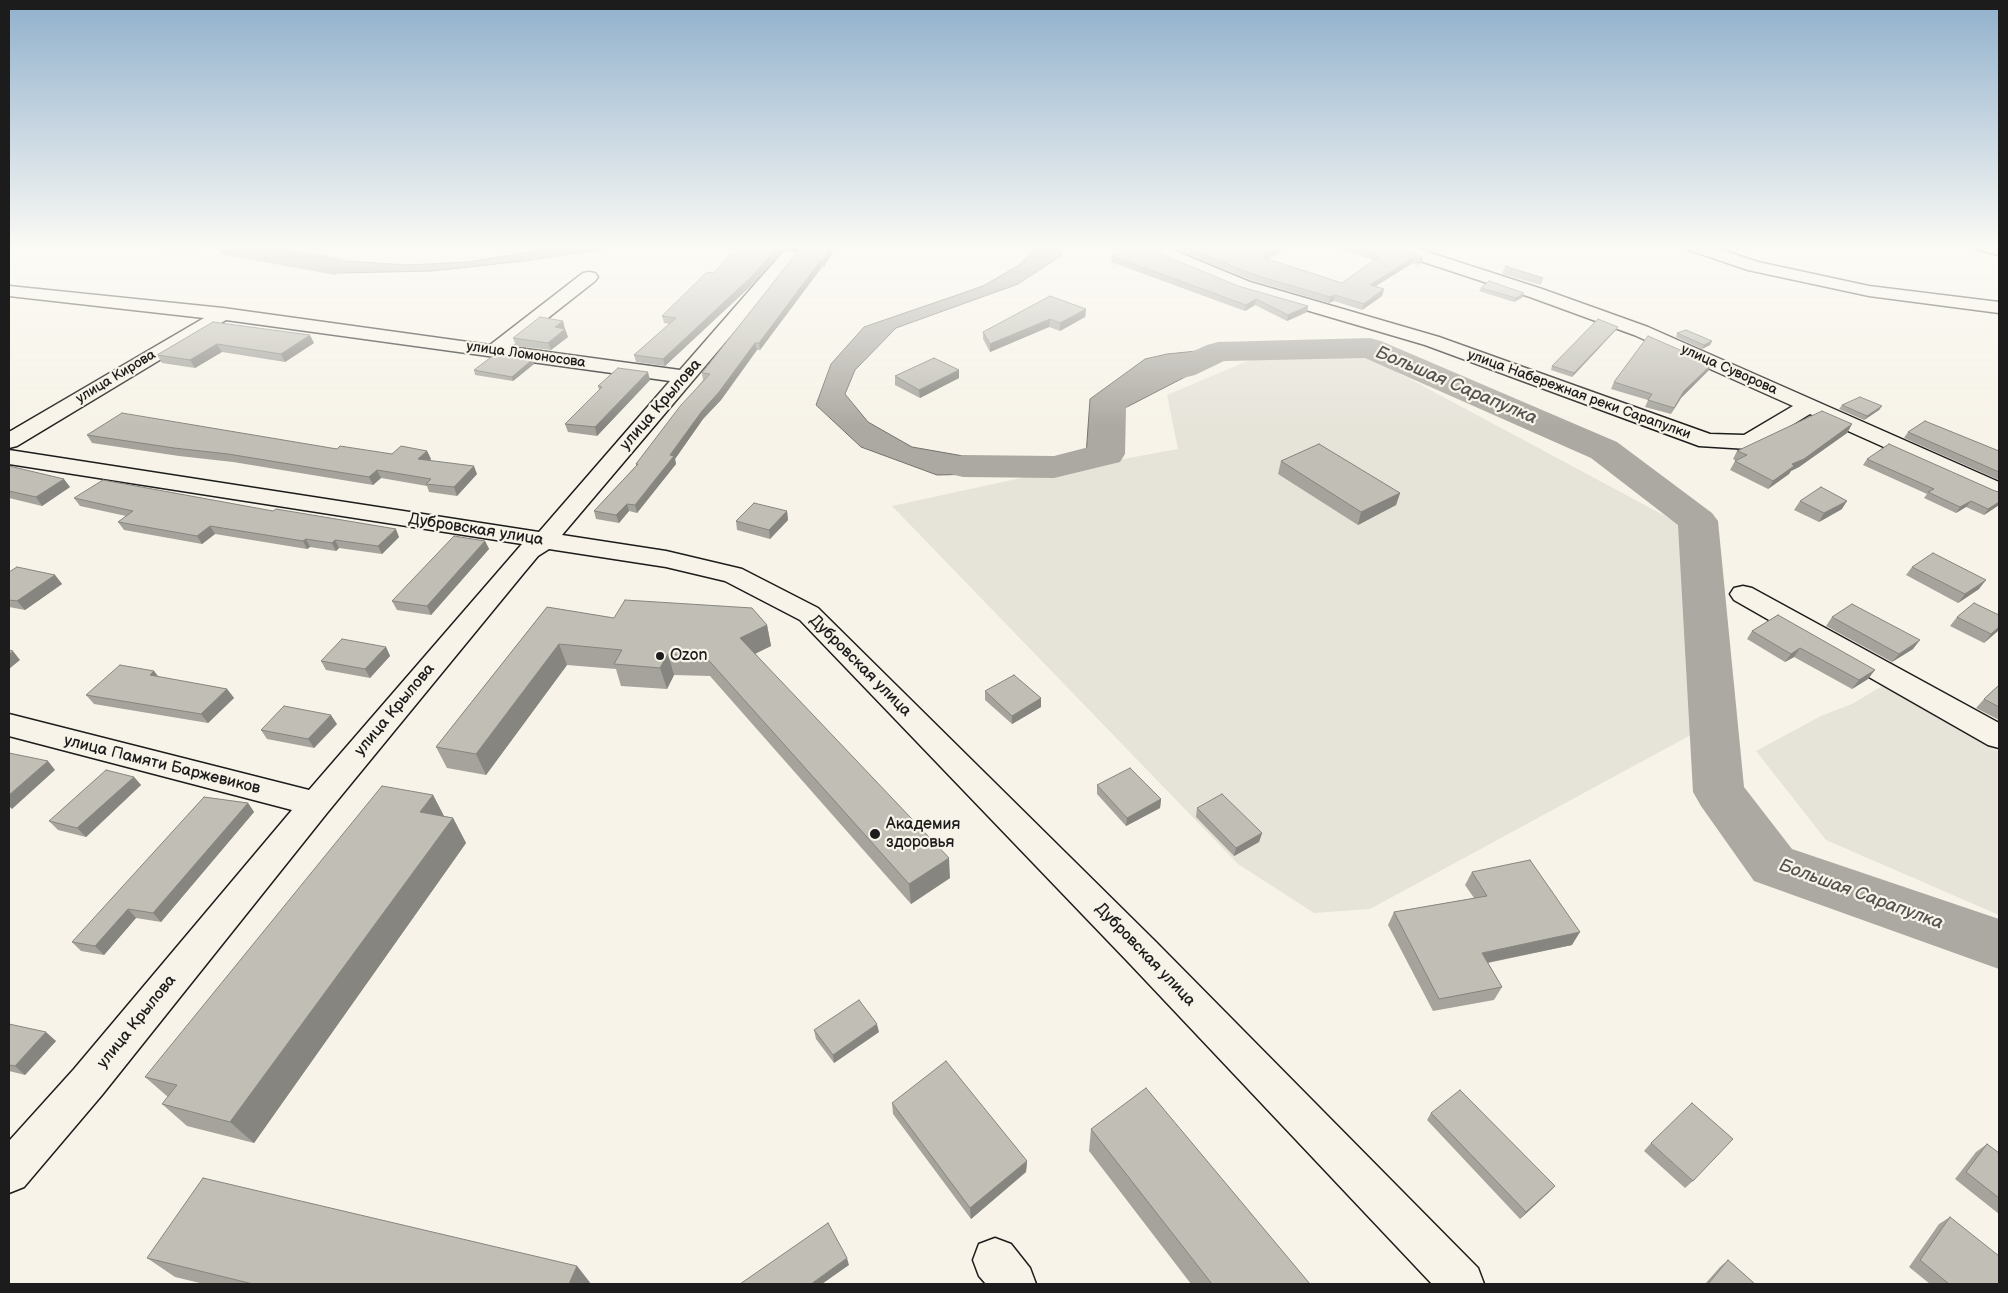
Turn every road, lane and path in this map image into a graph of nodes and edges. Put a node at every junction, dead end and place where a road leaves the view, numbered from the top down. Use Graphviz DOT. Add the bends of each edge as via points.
graph roads {
  1 [pos="152,306"];
  2 [pos="551,306"];
  3 [pos="746,306"];
  4 [pos="1314,306"];
  5 [pos="1573,306"];
  6 [pos="1986,306"];
  7 [pos="1999,308"];
  8 [pos="223,314"];
  9 [pos="494,351"];
  10 [pos="685,377"];
  11 [pos="1809,406"];
  12 [pos="9,441"];
  13 [pos="9,457"];
  14 [pos="1999,490"];
  15 [pos="545,540"];
  16 [pos="1743,594"];
  17 [pos="9,726"];
  18 [pos="1999,737"];
  19 [pos="316,804"];
  20 [pos="9,1172"];
  21 [pos="1462,1284"];
  1 -- 8 [label="street, улица Ломоносова"];
  2 -- 9 [label="street"];
  3 -- 10 [label="street, улица Крылова"];
  4 -- 11 [label="street, улица Набережная реки Сарапулки" via="1432,341 1707,441 1748,442"];
  5 -- 11 [label="street, улица Суворова" via="1641,331"];
  6 -- 7 [label="street"];
  8 -- 9 [label="street, улица Ломоносова"];
  8 -- 12 [label="street, улица Кирова"];
  9 -- 10 [label="street, улица Ломоносова"];
  10 -- 15 [label="street, улица Крылова"];
  11 -- 14 [label="street"];
  13 -- 15 [label="street, Дубровская улица"];
  15 -- 19 [label="street, улица Крылова" via="529,551 514,568"];
  15 -- 21 [label="street, Дубровская улица" via="666,559 733,575 809,614"];
  16 -- 18 [label="street"];
  17 -- 19 [label="street, улица Памяти Баржевиков"];
  19 -- 20 [label="street, улица Крылова"];
}
